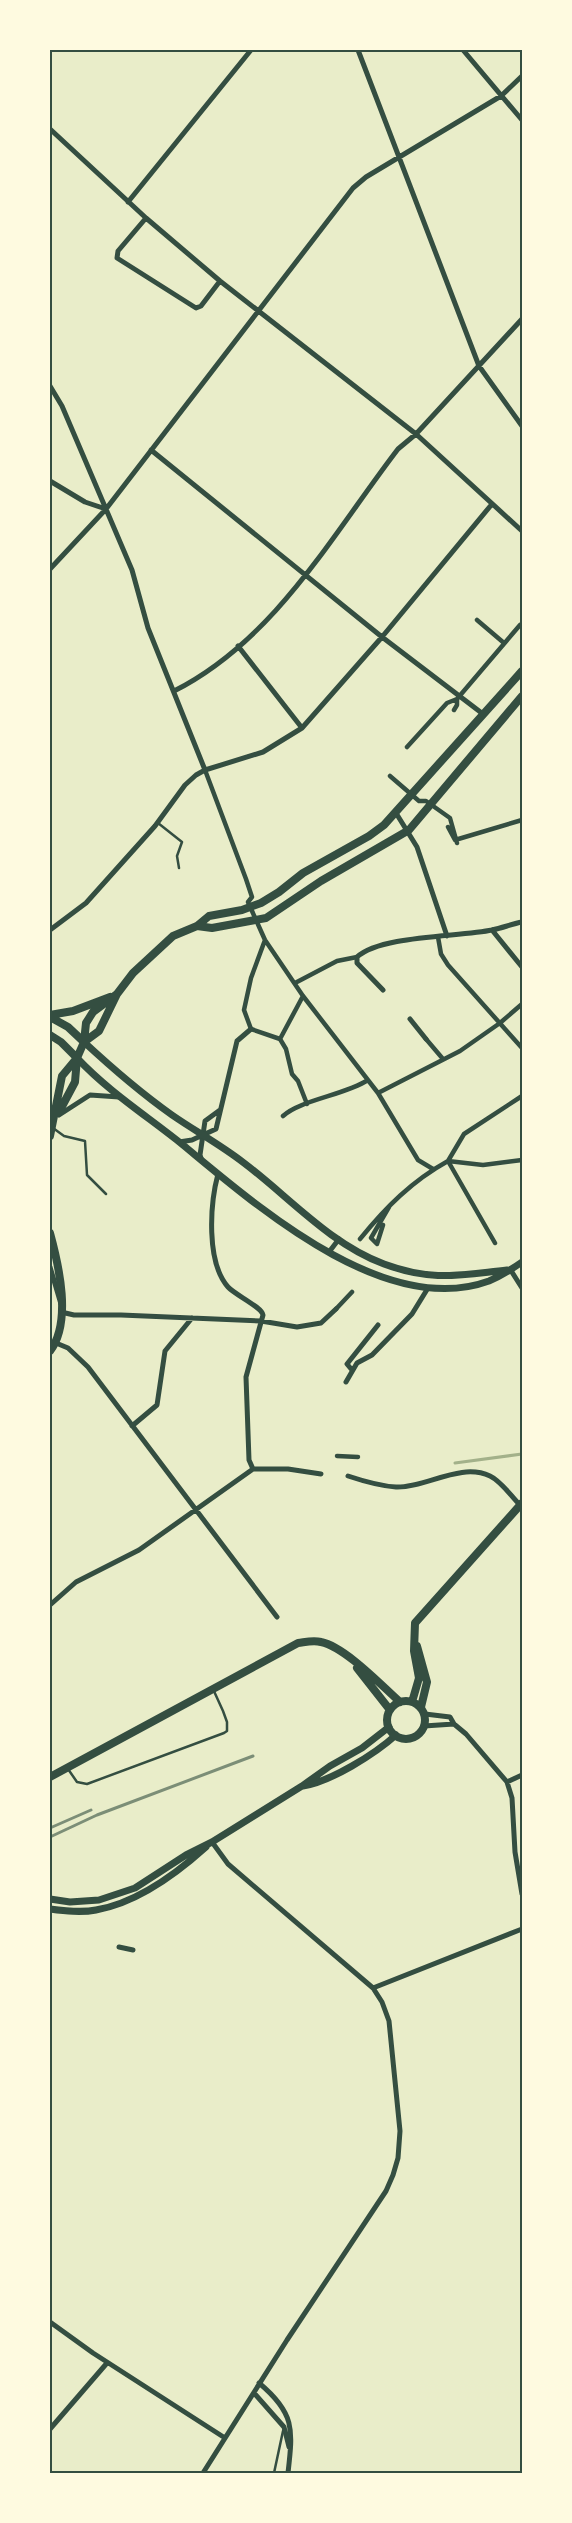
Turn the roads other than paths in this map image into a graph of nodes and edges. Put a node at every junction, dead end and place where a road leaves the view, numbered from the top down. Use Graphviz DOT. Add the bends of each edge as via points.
graph roads {
  1 [pos="250,50"];
  2 [pos="358,50"];
  3 [pos="463,50"];
  4 [pos="522,76"];
  5 [pos="501,96"];
  6 [pos="522,120"];
  7 [pos="50,129"];
  8 [pos="400,157"];
  9 [pos="128,202"];
  10 [pos="146,218"];
  11 [pos="220,281"];
  12 [pos="259,312"];
  13 [pos="522,320"];
  14 [pos="479,366"];
  15 [pos="50,386"];
  16 [pos="522,426"];
  17 [pos="416,434"];
  18 [pos="151,450"];
  19 [pos="50,481"];
  20 [pos="492,504"];
  21 [pos="106,509"];
  22 [pos="522,531"];
  23 [pos="50,569"];
  24 [pos="306,576"];
  25 [pos="477,620"];
  26 [pos="520,625"];
  27 [pos="382,637"];
  28 [pos="504,643"];
  29 [pos="238,646"];
  30 [pos="522,670"];
  31 [pos="174,691"];
  32 [pos="522,696"];
  33 [pos="457,699"];
  34 [pos="454,710"];
  35 [pos="483,714"];
  36 [pos="302,728"];
  37 [pos="407,747"];
  38 [pos="205,770"];
  39 [pos="390,776"];
  40 [pos="396,812"];
  41 [pos="522,820"];
  42 [pos="158,823"];
  43 [pos="448,827"];
  44 [pos="409,830"];
  45 [pos="456,841"];
  46 [pos="179,868"];
  47 [pos="253,914"];
  48 [pos="522,922"];
  49 [pos="197,926"];
  50 [pos="50,930"];
  51 [pos="492,930"];
  52 [pos="447,936"];
  53 [pos="438,937"];
  54 [pos="266,940"];
  55 [pos="357,957"];
  56 [pos="522,967"];
  57 [pos="294,983"];
  58 [pos="382,990"];
  59 [pos="117,994"];
  60 [pos="303,996"];
  61 [pos="522,1004"];
  62 [pos="50,1016"];
  63 [pos="410,1019"];
  64 [pos="500,1023"];
  65 [pos="251,1029"];
  66 [pos="50,1035"];
  67 [pos="426,1039"];
  68 [pos="280,1040"];
  69 [pos="84,1042"];
  70 [pos="522,1048"];
  71 [pos="77,1058"];
  72 [pos="443,1059"];
  73 [pos="368,1080"];
  74 [pos="378,1093"];
  75 [pos="522,1096"];
  76 [pos="119,1097"];
  77 [pos="308,1104"];
  78 [pos="220,1110"];
  79 [pos="283,1116"];
  80 [pos="55,1118"];
  81 [pos="52,1128"];
  82 [pos="204,1135"];
  83 [pos="50,1136"];
  84 [pos="179,1142"];
  85 [pos="522,1160"];
  86 [pos="202,1161"];
  87 [pos="448,1161"];
  88 [pos="433,1169"];
  89 [pos="218,1174"];
  90 [pos="106,1194"];
  91 [pos="392,1202"];
  92 [pos="382,1222"];
  93 [pos="50,1232"];
  94 [pos="339,1239"];
  95 [pos="360,1239"];
  96 [pos="495,1243"];
  97 [pos="329,1252"];
  98 [pos="522,1262"];
  99 [pos="50,1267"];
  100 [pos="510,1269"];
  101 [pos="431,1276"];
  102 [pos="428,1288"];
  103 [pos="522,1288"];
  104 [pos="352,1292"];
  105 [pos="61,1308"];
  106 [pos="336,1309"];
  107 [pos="192,1318"];
  108 [pos="261,1321"];
  109 [pos="378,1324"];
  110 [pos="56,1343"];
  111 [pos="50,1351"];
  112 [pos="352,1370"];
  113 [pos="346,1382"];
  114 [pos="132,1426"];
  115 [pos="337,1456"];
  116 [pos="358,1457"];
  117 [pos="253,1468"];
  118 [pos="321,1474"];
  119 [pos="348,1476"];
  120 [pos="521,1504"];
  121 [pos="195,1508"];
  122 [pos="50,1605"];
  123 [pos="277,1617"];
  124 [pos="414,1642"];
  125 [pos="355,1664"];
  126 [pos="212,1688"];
  127 [pos="400,1702"];
  128 [pos="412,1702"];
  129 [pos="390,1710"];
  130 [pos="423,1711"];
  131 [pos="454,1724"];
  132 [pos="424,1726"];
  133 [pos="389,1727"];
  134 [pos="396,1735"];
  135 [pos="67,1767"];
  136 [pos="522,1776"];
  137 [pos="50,1777"];
  138 [pos="507,1782"];
  139 [pos="302,1786"];
  140 [pos="212,1842"];
  141 [pos="522,1894"];
  142 [pos="50,1899"];
  143 [pos="50,1910"];
  144 [pos="522,1929"];
  145 [pos="119,1946"];
  146 [pos="133,1950"];
  147 [pos="373,1988"];
  148 [pos="50,2322"];
  149 [pos="107,2363"];
  150 [pos="260,2383"];
  151 [pos="254,2393"];
  152 [pos="284,2427"];
  153 [pos="50,2429"];
  154 [pos="225,2438"];
  155 [pos="290,2452"];
  156 [pos="203,2473"];
  157 [pos="274,2473"];
  158 [pos="288,2473"];
  1 -- 9 [label="street"];
  2 -- 8 [label="street"];
  3 -- 5 [label="street"];
  4 -- 5 [label="street"];
  5 -- 6 [label="street"];
  5 -- 8 [label="street"];
  7 -- 9 [label="street"];
  8 -- 12 [label="street" via="351,190"];
  8 -- 14 [label="street"];
  9 -- 10 [label="street"];
  10 -- 11 [label="street"];
  10 -- 11 [label="street" via="118,251 117,258 196,308"];
  11 -- 12 [label="street"];
  12 -- 17 [label="street"];
  12 -- 18 [label="street"];
  13 -- 14 [label="street"];
  14 -- 16 [label="street"];
  14 -- 17 [label="street"];
  15 -- 21 [label="street" via="62,406"];
  17 -- 20 [label="street"];
  17 -- 24 [label="street" via="398,449"];
  18 -- 21 [label="street"];
  18 -- 24 [label="street"];
  19 -- 21 [label="street" via="86,502"];
  20 -- 22 [label="street"];
  20 -- 27 [label="street"];
  21 -- 23 [label="street"];
  21 -- 31 [label="street" via="132,570 148,628"];
  24 -- 27 [label="street"];
  24 -- 29 [label="street" via="286,601"];
  25 -- 28 [label="street"];
  26 -- 28 [label="street"];
  27 -- 35 [label="street"];
  27 -- 36 [label="street"];
  28 -- 33 [label="street"];
  29 -- 31 [label="street"];
  29 -- 36 [label="street"];
  30 -- 35 [label="main road"];
  31 -- 38 [label="street"];
  32 -- 44 [label="main road"];
  33 -- 34 [label="street" via="458,705"];
  33 -- 37 [label="street" via="447,703"];
  35 -- 40 [label="main road"];
  36 -- 38 [label="street" via="263,752"];
  38 -- 42 [label="street" via="186,785"];
  38 -- 47 [label="street" via="252,897 248,902"];
  39 -- 45 [label="street" via="419,800 426,801 450,818"];
  40 -- 44 [label="street"];
  40 -- 47 [label="main road" via="369,836 303,873"];
  41 -- 45 [label="street"];
  42 -- 46 [label="lane" via="182,842 177,856"];
  42 -- 50 [label="street" via="86,903"];
  43 -- 45 [label="street"];
  44 -- 47 [label="main road" via="321,881 286,906"];
  44 -- 52 [label="street"];
  47 -- 49 [label="main road" via="212,928"];
  47 -- 49 [label="main road" via="209,916"];
  47 -- 54 [label="street"];
  48 -- 51 [label="street"];
  49 -- 59 [label="main road" via="173,936 162,945"];
  51 -- 52 [label="street"];
  51 -- 56 [label="street"];
  52 -- 53 [label="street"];
  53 -- 55 [label="street" via="375,947"];
  53 -- 64 [label="street" via="441,954 448,965"];
  54 -- 57 [label="street"];
  54 -- 65 [label="street" via="251,978 244,1010"];
  55 -- 57 [label="street" via="337,961"];
  55 -- 58 [label="street" via="357,963"];
  57 -- 60 [label="street"];
  59 -- 62 [label="main road"];
  59 -- 69 [label="main road" via="99,1031"];
  59 -- 69 [label="main road" via="93,1012 86,1023"];
  60 -- 68 [label="street"];
  60 -- 73 [label="street"];
  61 -- 64 [label="street"];
  62 -- 69 [label="main road"];
  63 -- 67 [label="street"];
  64 -- 70 [label="street"];
  64 -- 72 [label="street"];
  65 -- 68 [label="street"];
  65 -- 78 [label="street" via="237,1041"];
  66 -- 71 [label="main road"];
  67 -- 72 [label="street"];
  68 -- 77 [label="street" via="286,1049 292,1074"];
  69 -- 71 [label="main road"];
  69 -- 82 [label="street" via="165,1110"];
  71 -- 76 [label="street"];
  71 -- 80 [label="main road" via="75,1082"];
  71 -- 80 [label="main road" via="62,1076"];
  72 -- 74 [label="street"];
  73 -- 74 [label="street"];
  73 -- 77 [label="street"];
  74 -- 88 [label="street" via="418,1160"];
  75 -- 87 [label="street" via="464,1134"];
  76 -- 80 [label="street" via="90,1095"];
  76 -- 84 [label="street"];
  77 -- 79 [label="street" via="289,1110"];
  78 -- 82 [label="street" via="205,1121"];
  78 -- 82 [label="street" via="216,1129"];
  80 -- 81 [label="main road"];
  81 -- 83 [label="main road"];
  81 -- 90 [label="lane" via="64,1136 85,1141 87,1175"];
  82 -- 84 [label="street"];
  82 -- 86 [label="street"];
  82 -- 94 [label="street"];
  84 -- 86 [label="street"];
  85 -- 87 [label="street" via="483,1165"];
  86 -- 89 [label="street"];
  87 -- 88 [label="street"];
  87 -- 96 [label="street"];
  88 -- 91 [label="street"];
  89 -- 97 [label="street"];
  89 -- 108 [label="street" via="212,1227 215,1262 228,1287 262,1311"];
  91 -- 92 [label="street"];
  91 -- 95 [label="street"];
  93 -- 105 [label="main road" via="62,1290"];
  94 -- 97 [label="street"];
  94 -- 101 [label="street" via="368,1257"];
  97 -- 102 [label="street" via="381,1277"];
  98 -- 100 [label="street"];
  99 -- 105 [label="street"];
  100 -- 101 [label="street" via="459,1277"];
  100 -- 102 [label="street" via="498,1277 473,1285"];
  100 -- 103 [label="street"];
  101 -- 102 [label="lane"];
  102 -- 112 [label="street" via="412,1314"];
  104 -- 106 [label="street"];
  105 -- 107 [label="street" via="74,1315"];
  105 -- 110 [label="main road"];
  106 -- 108 [label="street" via="321,1323 298,1327"];
  107 -- 108 [label="street"];
  107 -- 114 [label="street" via="165,1351 157,1405"];
  108 -- 117 [label="street" via="246,1377"];
  109 -- 112 [label="street" via="347,1364"];
  110 -- 111 [label="main road"];
  110 -- 114 [label="street" via="68,1348 88,1367"];
  112 -- 113 [label="street"];
  114 -- 121 [label="street"];
  115 -- 116 [label="street"];
  117 -- 118 [label="street"];
  117 -- 121 [label="street"];
  119 -- 120 [label="street" via="397,1487 479,1472 492,1477"];
  120 -- 124 [label="main road" via="417,1620"];
  121 -- 122 [label="street" via="139,1550 76,1582"];
  121 -- 123 [label="street"];
  124 -- 128 [label="main road" via="419,1678"];
  124 -- 130 [label="main road" via="427,1682"];
  125 -- 126 [label="main road" via="331,1645 312,1641 290,1647"];
  125 -- 127 [label="main road"];
  125 -- 129 [label="main road"];
  126 -- 135 [label="main road"];
  126 -- 135 [label="lane" via="227,1722 224,1733 87,1784 77,1782"];
  127 -- 128 [label="main road"];
  127 -- 129 [label="main road"];
  128 -- 130 [label="main road"];
  129 -- 133 [label="main road"];
  130 -- 131 [label="street" via="448,1715"];
  130 -- 132 [label="main road"];
  131 -- 132 [label="street"];
  131 -- 138 [label="street"];
  132 -- 134 [label="main road" via="411,1738"];
  133 -- 134 [label="main road"];
  133 -- 139 [label="street"];
  134 -- 139 [label="street" via="358,1762 315,1784"];
  135 -- 137 [label="main road"];
  136 -- 138 [label="street"];
  138 -- 141 [label="street" via="512,1798"];
  139 -- 140 [label="street"];
  140 -- 142 [label="street" via="186,1854 135,1888 108,1898 85,1902"];
  140 -- 143 [label="street" via="156,1885 122,1902 91,1911"];
  140 -- 147 [label="street" via="228,1864"];
  144 -- 147 [label="street"];
  145 -- 146 [label="street"];
  147 -- 150 [label="street" via="390,2026 400,2131 398,2158 386,2191"];
  148 -- 149 [label="street"];
  149 -- 153 [label="street"];
  149 -- 154 [label="street"];
  150 -- 151 [label="street"];
  150 -- 155 [label="street" via="282,2406 292,2430"];
  151 -- 152 [label="street"];
  151 -- 154 [label="street"];
  152 -- 155 [label="street"];
  152 -- 157 [label="lane"];
  154 -- 156 [label="street"];
  155 -- 158 [label="street"];
}
